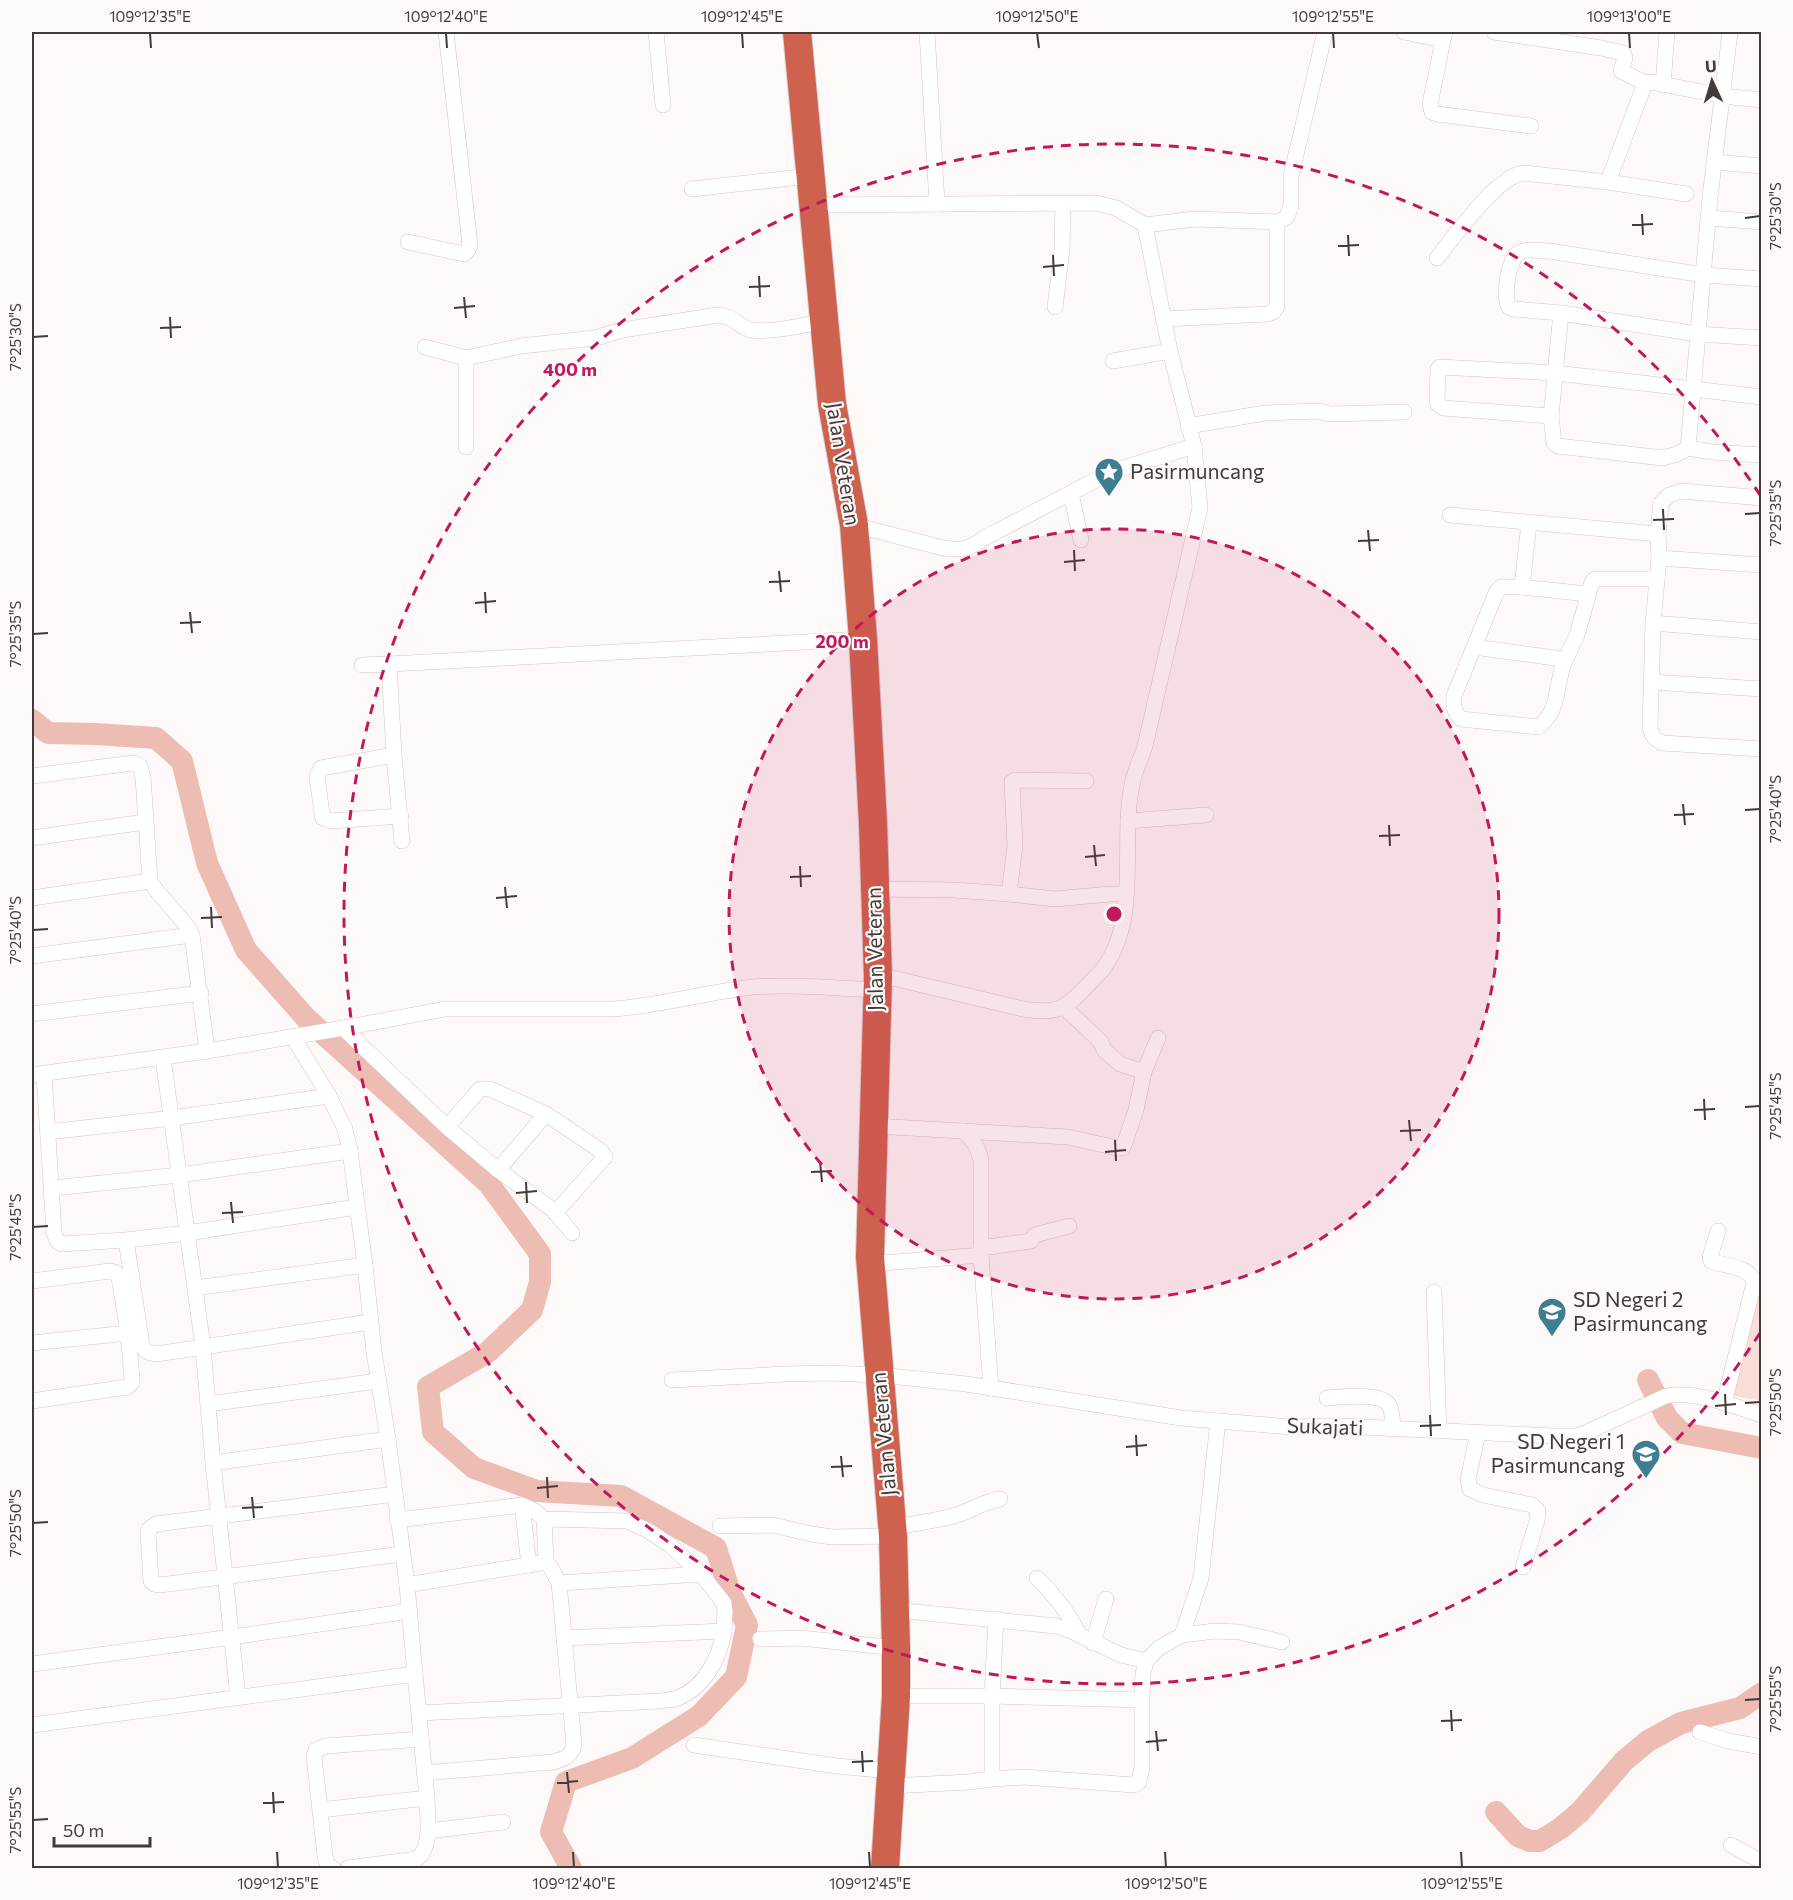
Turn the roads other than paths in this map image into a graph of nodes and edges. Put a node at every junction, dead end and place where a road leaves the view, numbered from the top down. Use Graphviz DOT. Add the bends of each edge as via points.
graph roads {
  1 [pos="446,32"];
  2 [pos="656,32"];
  3 [pos="797,32"];
  4 [pos="927,32"];
  5 [pos="1324,32"];
  6 [pos="1404,32"];
  7 [pos="1494,32"];
  8 [pos="1667,32"];
  9 [pos="1730,32"];
  10 [pos="1444,36"];
  11 [pos="1645,83"];
  12 [pos="1663,85"];
  13 [pos="1722,96"];
  14 [pos="1761,100"];
  15 [pos="663,105"];
  16 [pos="1531,126"];
  17 [pos="1714,162"];
  18 [pos="1761,165"];
  19 [pos="810,176"];
  20 [pos="1608,182"];
  21 [pos="692,189"];
  22 [pos="1686,194"];
  23 [pos="1063,203"];
  24 [pos="937,204"];
  25 [pos="813,205"];
  26 [pos="1709,218"];
  27 [pos="1277,222"];
  28 [pos="1761,222"];
  29 [pos="1145,225"];
  30 [pos="408,242"];
  31 [pos="1437,258"];
  32 [pos="1704,275"];
  33 [pos="1761,279"];
  34 [pos="1055,307"];
  35 [pos="1561,313"];
  36 [pos="1163,319"];
  37 [pos="824,321"];
  38 [pos="1698,333"];
  39 [pos="1761,338"];
  40 [pos="425,347"];
  41 [pos="1170,351"];
  42 [pos="466,358"];
  43 [pos="1113,361"];
  44 [pos="1556,373"];
  45 [pos="1693,390"];
  46 [pos="1761,397"];
  47 [pos="1404,412"];
  48 [pos="1551,416"];
  49 [pos="1188,426"];
  50 [pos="466,447"];
  51 [pos="1194,447"];
  52 [pos="1688,448"];
  53 [pos="1761,455"];
  54 [pos="1071,494"];
  55 [pos="1761,498"];
  56 [pos="1450,515"];
  57 [pos="1529,523"];
  58 [pos="854,525"];
  59 [pos="1658,534"];
  60 [pos="1081,540"];
  61 [pos="1659,558"];
  62 [pos="1761,565"];
  63 [pos="1657,579"];
  64 [pos="1522,587"];
  65 [pos="1588,594"];
  66 [pos="1653,623"];
  67 [pos="1761,632"];
  68 [pos="863,639"];
  69 [pos="1474,647"];
  70 [pos="1565,661"];
  71 [pos="388,664"];
  72 [pos="362,665"];
  73 [pos="1651,682"];
  74 [pos="1761,689"];
  75 [pos="1761,749"];
  76 [pos="394,754"];
  77 [pos="32,776"];
  78 [pos="1086,782"];
  79 [pos="1206,815"];
  80 [pos="401,816"];
  81 [pos="1128,821"];
  82 [pos="145,822"];
  83 [pos="32,838"];
  84 [pos="402,841"];
  85 [pos="150,881"];
  86 [pos="875,889"];
  87 [pos="1009,894"];
  88 [pos="1126,894"];
  89 [pos="32,898"];
  90 [pos="192,935"];
  91 [pos="32,956"];
  92 [pos="878,984"];
  93 [pos="201,993"];
  94 [pos="1064,1007"];
  95 [pos="32,1014"];
  96 [pos="341,1029"];
  97 [pos="297,1036"];
  98 [pos="1158,1038"];
  99 [pos="207,1051"];
  100 [pos="163,1058"];
  101 [pos="1144,1072"];
  102 [pos="38,1074"];
  103 [pos="329,1096"];
  104 [pos="546,1114"];
  105 [pos="172,1118"];
  106 [pos="873,1126"];
  107 [pos="447,1127"];
  108 [pos="963,1131"];
  109 [pos="48,1132"];
  110 [pos="350,1151"];
  111 [pos="498,1170"];
  112 [pos="180,1175"];
  113 [pos="52,1188"];
  114 [pos="357,1207"];
  115 [pos="555,1213"];
  116 [pos="1069,1226"];
  117 [pos="1718,1231"];
  118 [pos="187,1233"];
  119 [pos="572,1233"];
  120 [pos="126,1240"];
  121 [pos="981,1251"];
  122 [pos="871,1264"];
  123 [pos="365,1265"];
  124 [pos="32,1281"];
  125 [pos="195,1288"];
  126 [pos="1434,1292"];
  127 [pos="370,1322"];
  128 [pos="128,1333"];
  129 [pos="32,1343"];
  130 [pos="203,1347"];
  131 [pos="879,1375"];
  132 [pos="672,1380"];
  133 [pos="378,1381"];
  134 [pos="992,1388"];
  135 [pos="1327,1398"];
  136 [pos="32,1401"];
  137 [pos="208,1404"];
  138 [pos="1724,1404"];
  139 [pos="1761,1415"];
  140 [pos="1218,1421"];
  141 [pos="1393,1429"];
  142 [pos="1439,1431"];
  143 [pos="1478,1433"];
  144 [pos="388,1439"];
  145 [pos="213,1463"];
  146 [pos="395,1494"];
  147 [pos="1000,1499"];
  148 [pos="522,1505"];
  149 [pos="220,1517"];
  150 [pos="544,1519"];
  151 [pos="398,1520"];
  152 [pos="720,1526"];
  153 [pos="892,1531"];
  154 [pos="402,1554"];
  155 [pos="546,1562"];
  156 [pos="529,1565"];
  157 [pos="1523,1566"];
  158 [pos="701,1574"];
  159 [pos="226,1578"];
  160 [pos="1037,1578"];
  161 [pos="559,1583"];
  162 [pos="407,1586"];
  163 [pos="1106,1599"];
  164 [pos="896,1610"];
  165 [pos="410,1611"];
  166 [pos="996,1619"];
  167 [pos="724,1631"];
  168 [pos="1079,1634"];
  169 [pos="1182,1635"];
  170 [pos="232,1637"];
  171 [pos="564,1638"];
  172 [pos="760,1639"];
  173 [pos="1282,1642"];
  174 [pos="1093,1643"];
  175 [pos="896,1648"];
  176 [pos="1146,1661"];
  177 [pos="32,1664"];
  178 [pos="416,1674"];
  179 [pos="896,1695"];
  180 [pos="992,1696"];
  181 [pos="238,1697"];
  182 [pos="1142,1700"];
  183 [pos="571,1705"];
  184 [pos="419,1713"];
  185 [pos="32,1725"];
  186 [pos="1700,1732"];
  187 [pos="421,1739"];
  188 [pos="694,1745"];
  189 [pos="1761,1747"];
  190 [pos="424,1773"];
  191 [pos="891,1778"];
  192 [pos="992,1779"];
  193 [pos="427,1798"];
  194 [pos="320,1810"];
  195 [pos="502,1822"];
  196 [pos="428,1831"];
  197 [pos="1731,1845"];
  198 [pos="1761,1862"];
  199 [pos="333,1869"];
  200 [pos="348,1869"];
  201 [pos="885,1869"];
  1 -- 30 [label="street" via="470,245 464,254"];
  2 -- 15 [label="street"];
  3 -- 19 [label="highway, Jalan Veteran"];
  4 -- 24 [label="street"];
  5 -- 27 [label="street" via="1291,176 1291,207 1286,218"];
  6 -- 10 [label="street"];
  7 -- 11 [label="street" via="1623,53 1621,71"];
  8 -- 12 [label="street"];
  9 -- 13 [label="street"];
  10 -- 16 [label="street" via="1430,104 1432,112"];
  11 -- 12 [label="street"];
  11 -- 20 [label="street"];
  12 -- 13 [label="street"];
  13 -- 14 [label="street"];
  13 -- 17 [label="street"];
  17 -- 18 [label="street"];
  17 -- 26 [label="street"];
  19 -- 21 [label="street"];
  19 -- 25 [label="highway, Jalan Veteran"];
  20 -- 22 [label="street"];
  20 -- 31 [label="street" via="1518,173 1490,193"];
  23 -- 24 [label="street"];
  23 -- 29 [label="street" via="1097,203 1116,208"];
  23 -- 34 [label="street"];
  24 -- 25 [label="street"];
  25 -- 37 [label="highway, Jalan Veteran"];
  26 -- 28 [label="street"];
  26 -- 32 [label="street"];
  27 -- 29 [label="street" via="1195,219"];
  27 -- 36 [label="street" via="1274,311"];
  29 -- 36 [label="street"];
  32 -- 33 [label="street"];
  32 -- 35 [label="street" via="1549,251 1520,251 1512,260 1505,296 1509,307"];
  32 -- 38 [label="street"];
  35 -- 38 [label="street"];
  35 -- 44 [label="street"];
  36 -- 41 [label="street"];
  37 -- 42 [label="street" via="752,330 728,316 718,315"];
  37 -- 58 [label="highway, Jalan Veteran" via="832,404"];
  38 -- 39 [label="street"];
  38 -- 45 [label="street"];
  40 -- 42 [label="street"];
  41 -- 43 [label="street"];
  41 -- 49 [label="street"];
  42 -- 50 [label="street"];
  44 -- 45 [label="street"];
  44 -- 48 [label="street"];
  44 -- 48 [label="street" via="1438,369 1437,400 1443,408"];
  45 -- 46 [label="street"];
  45 -- 52 [label="street"];
  47 -- 49 [label="street" via="1265,413"];
  48 -- 52 [label="street" via="1552,437 1558,446 1663,458"];
  49 -- 51 [label="street"];
  51 -- 54 [label="street" via="1111,472"];
  51 -- 81 [label="street" via="1200,508 1145,746 1132,784"];
  52 -- 53 [label="street"];
  54 -- 58 [label="street" via="968,548 957,550"];
  54 -- 60 [label="street"];
  55 -- 59 [label="street" via="1681,491 1669,495 1660,503"];
  56 -- 57 [label="street"];
  57 -- 59 [label="street"];
  57 -- 64 [label="street"];
  58 -- 68 [label="highway, Jalan Veteran"];
  59 -- 61 [label="street"];
  61 -- 62 [label="street"];
  61 -- 63 [label="street"];
  63 -- 65 [label="street" via="1595,579"];
  63 -- 66 [label="street"];
  64 -- 65 [label="street"];
  64 -- 69 [label="street" via="1501,587 1496,593"];
  65 -- 70 [label="street"];
  66 -- 67 [label="street"];
  66 -- 73 [label="street"];
  68 -- 71 [label="street"];
  68 -- 86 [label="highway, Jalan Veteran"];
  69 -- 70 [label="street"];
  69 -- 70 [label="street" via="1454,696 1455,713 1461,719 1538,727 1552,709"];
  71 -- 72 [label="street"];
  71 -- 76 [label="street"];
  73 -- 74 [label="street"];
  73 -- 75 [label="street" via="1650,728 1656,740"];
  76 -- 80 [label="street"];
  76 -- 80 [label="street" via="321,768 317,776 323,818 331,821"];
  77 -- 82 [label="street" via="137,764 143,777"];
  78 -- 87 [label="street" via="1012,782 1015,844"];
  79 -- 81 [label="street"];
  80 -- 84 [label="street"];
  81 -- 88 [label="street"];
  82 -- 83 [label="street"];
  82 -- 85 [label="street"];
  85 -- 89 [label="street"];
  85 -- 90 [label="street"];
  86 -- 87 [label="street"];
  86 -- 92 [label="highway, Jalan Veteran"];
  87 -- 88 [label="street" via="1055,899"];
  88 -- 94 [label="street" via="1119,933 1108,960"];
  90 -- 91 [label="street"];
  90 -- 93 [label="street"];
  92 -- 94 [label="street" via="897,979 1023,1009 1046,1012"];
  92 -- 96 [label="street" via="765,987 613,1010 445,1009"];
  92 -- 106 [label="highway, Jalan Veteran"];
  93 -- 95 [label="street"];
  93 -- 99 [label="street"];
  94 -- 101 [label="street" via="1120,1064"];
  96 -- 97 [label="street"];
  96 -- 107 [label="street"];
  97 -- 99 [label="street"];
  97 -- 103 [label="street"];
  98 -- 101 [label="street"];
  99 -- 100 [label="street"];
  100 -- 102 [label="street"];
  100 -- 105 [label="street"];
  101 -- 108 [label="street" via="1123,1148 1068,1137"];
  102 -- 109 [label="street"];
  103 -- 105 [label="street"];
  103 -- 110 [label="street" via="345,1129"];
  104 -- 107 [label="street" via="485,1088"];
  104 -- 111 [label="street"];
  104 -- 115 [label="street" via="605,1157"];
  105 -- 109 [label="street"];
  105 -- 112 [label="street"];
  106 -- 108 [label="street"];
  106 -- 122 [label="highway, Jalan Veteran"];
  107 -- 111 [label="street"];
  108 -- 121 [label="street" via="981,1159"];
  109 -- 113 [label="street"];
  110 -- 112 [label="street"];
  110 -- 114 [label="street"];
  111 -- 115 [label="street"];
  112 -- 113 [label="street"];
  112 -- 118 [label="street"];
  113 -- 120 [label="street" via="58,1242 69,1245"];
  114 -- 118 [label="street"];
  114 -- 123 [label="street"];
  115 -- 119 [label="street"];
  116 -- 121 [label="street" via="1035,1235 1031,1241"];
  117 -- 138 [label="street" via="1711,1261 1744,1270 1754,1283"];
  118 -- 120 [label="street"];
  118 -- 125 [label="street"];
  120 -- 130 [label="street" via="144,1350 156,1354"];
  121 -- 122 [label="street"];
  121 -- 134 [label="street"];
  122 -- 131 [label="highway, Jalan Veteran"];
  123 -- 125 [label="street"];
  123 -- 127 [label="street"];
  124 -- 128 [label="street" via="116,1272"];
  125 -- 130 [label="street"];
  126 -- 142 [label="street"];
  127 -- 130 [label="street"];
  127 -- 133 [label="street"];
  128 -- 129 [label="street"];
  128 -- 136 [label="street" via="131,1384 127,1387"];
  130 -- 137 [label="street"];
  131 -- 132 [label="street, Sukajati" via="786,1374"];
  131 -- 134 [label="street, Sukajati"];
  131 -- 153 [label="highway, Jalan Veteran"];
  133 -- 137 [label="street"];
  133 -- 144 [label="street"];
  134 -- 140 [label="street, Sukajati"];
  135 -- 141 [label="street" via="1384,1400 1390,1407"];
  137 -- 145 [label="street"];
  138 -- 139 [label="street, Sukajati"];
  138 -- 143 [label="street, Sukajati" via="1682,1394 1659,1399 1576,1436"];
  140 -- 141 [label="street, Sukajati"];
  140 -- 169 [label="street" via="1201,1578"];
  141 -- 142 [label="street, Sukajati"];
  142 -- 143 [label="street, Sukajati"];
  143 -- 157 [label="street" via="1468,1479 1470,1490 1532,1505 1538,1511"];
  144 -- 145 [label="street"];
  144 -- 146 [label="street"];
  145 -- 149 [label="street"];
  146 -- 149 [label="street"];
  146 -- 151 [label="street"];
  147 -- 153 [label="street" via="960,1514"];
  148 -- 150 [label="street"];
  148 -- 151 [label="street"];
  148 -- 156 [label="street"];
  149 -- 159 [label="street"];
  149 -- 159 [label="street" via="152,1526 148,1533 150,1581 160,1585"];
  150 -- 155 [label="street"];
  150 -- 158 [label="street" via="627,1521 670,1545"];
  151 -- 154 [label="street"];
  152 -- 153 [label="street" via="773,1526 832,1537"];
  153 -- 164 [label="highway, Jalan Veteran"];
  154 -- 159 [label="street"];
  154 -- 162 [label="street"];
  155 -- 156 [label="street"];
  155 -- 161 [label="street"];
  156 -- 162 [label="street"];
  158 -- 161 [label="street"];
  158 -- 167 [label="street" via="724,1603"];
  159 -- 170 [label="street"];
  160 -- 168 [label="street" via="1070,1615"];
  161 -- 171 [label="street"];
  162 -- 165 [label="street"];
  163 -- 174 [label="street"];
  164 -- 166 [label="street"];
  164 -- 175 [label="highway, Jalan Veteran"];
  165 -- 170 [label="street"];
  165 -- 178 [label="street"];
  166 -- 168 [label="street" via="1056,1626"];
  166 -- 180 [label="street"];
  167 -- 171 [label="street"];
  167 -- 183 [label="street" via="722,1647 705,1677 678,1698"];
  168 -- 174 [label="street"];
  169 -- 173 [label="street" via="1239,1632"];
  169 -- 176 [label="street"];
  170 -- 177 [label="street"];
  170 -- 181 [label="street"];
  171 -- 183 [label="street"];
  172 -- 175 [label="street" via="801,1638"];
  174 -- 176 [label="street"];
  175 -- 179 [label="highway, Jalan Veteran"];
  176 -- 182 [label="street"];
  178 -- 181 [label="street"];
  178 -- 184 [label="street"];
  179 -- 180 [label="street"];
  179 -- 191 [label="highway, Jalan Veteran"];
  180 -- 182 [label="street"];
  180 -- 192 [label="street"];
  181 -- 185 [label="street"];
  182 -- 192 [label="street" via="1142,1766 1139,1782 1134,1785 1024,1777"];
  183 -- 184 [label="street"];
  183 -- 190 [label="street" via="574,1745 566,1759"];
  184 -- 187 [label="street"];
  186 -- 189 [label="street"];
  187 -- 190 [label="street"];
  187 -- 194 [label="street" via="316,1750"];
  188 -- 191 [label="street"];
  190 -- 193 [label="street"];
  191 -- 192 [label="street" via="969,1782"];
  191 -- 201 [label="highway, Jalan Veteran"];
  193 -- 194 [label="street"];
  193 -- 196 [label="street"];
  194 -- 199 [label="street" via="325,1856"];
  195 -- 196 [label="street"];
  196 -- 200 [label="street" via="423,1854 417,1859"];
  197 -- 198 [label="street"];
}
